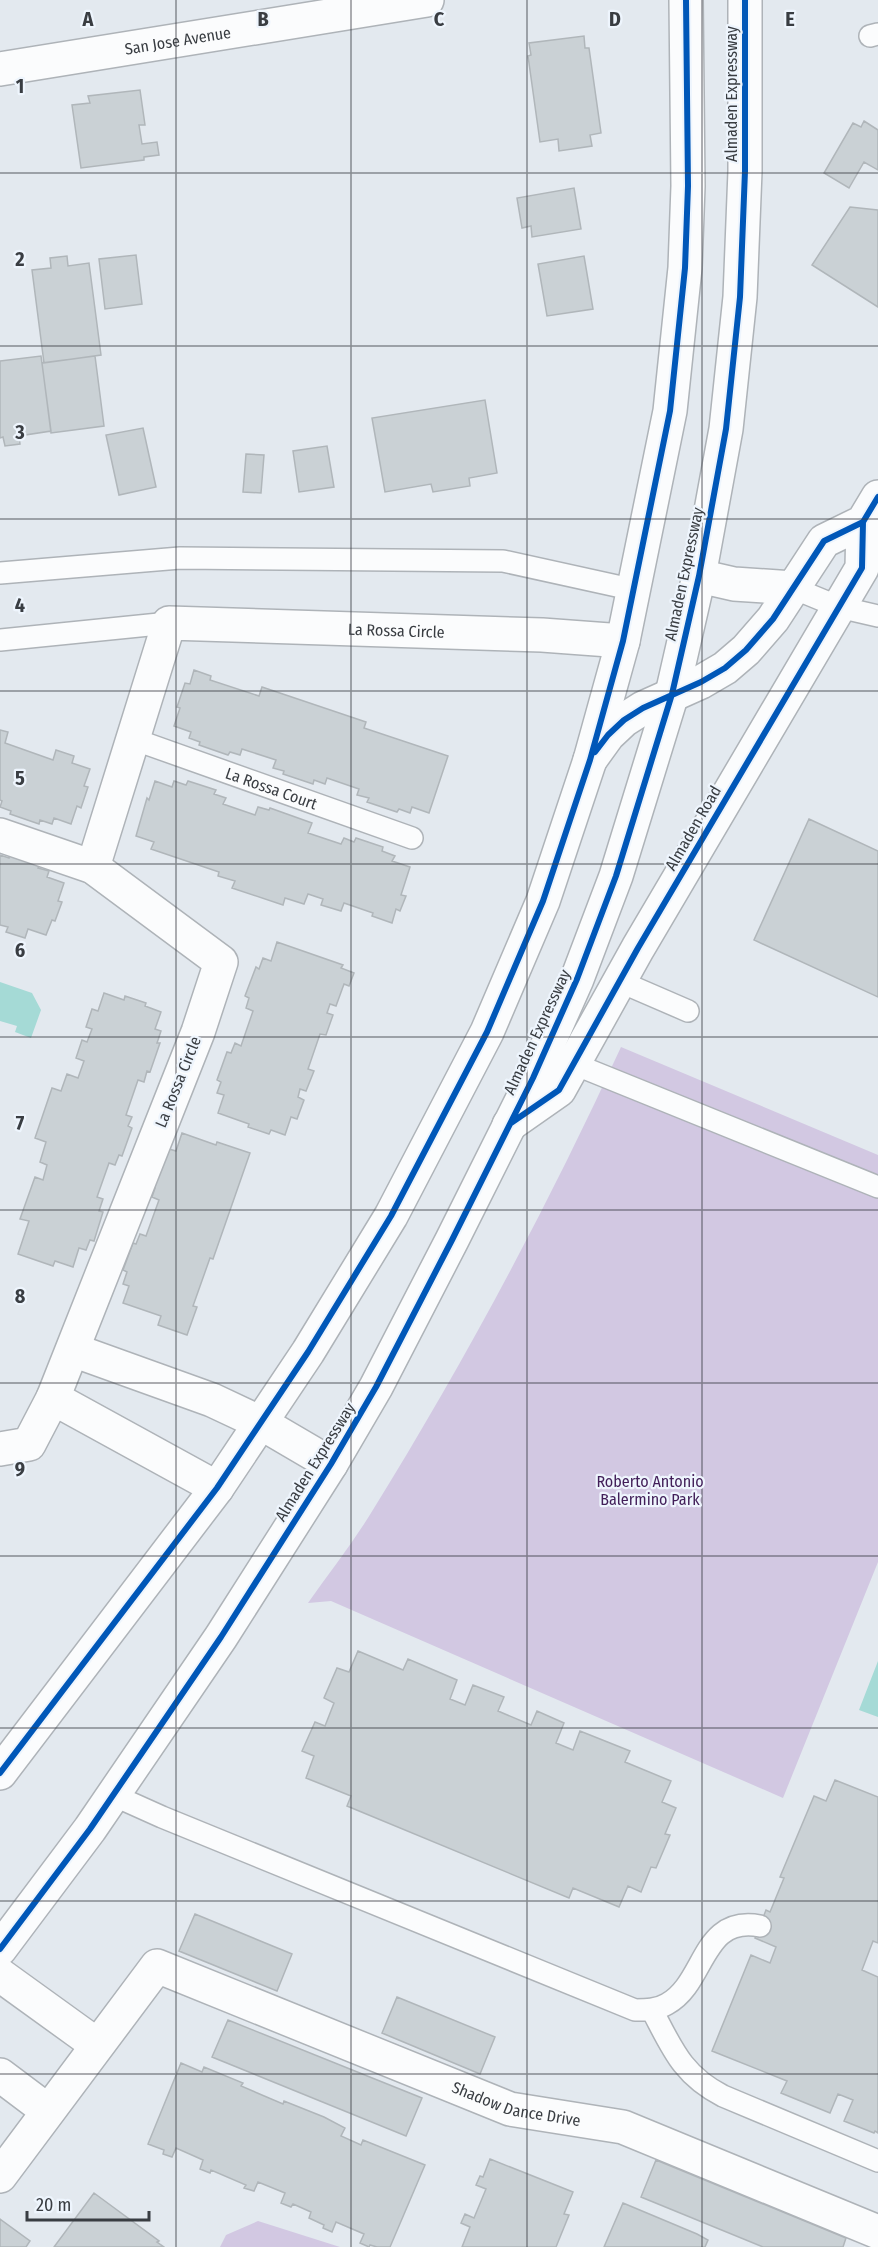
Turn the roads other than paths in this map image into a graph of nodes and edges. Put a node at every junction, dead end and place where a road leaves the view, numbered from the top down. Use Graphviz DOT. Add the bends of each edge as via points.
graph roads {
  1 [pos="427,0"];
  2 [pos="686,0"];
  3 [pos="745,0"];
  4 [pos="0,69"];
  5 [pos="870,509"];
  6 [pos="0,573"];
  7 [pos="699,576"];
  8 [pos="793,588"];
  9 [pos="635,590"];
  10 [pos="839,607"];
  11 [pos="878,616"];
  12 [pos="170,623"];
  13 [pos="0,640"];
  14 [pos="623,641"];
  15 [pos="672,694"];
  16 [pos="133,739"];
  17 [pos="590,760"];
  18 [pos="0,835"];
  19 [pos="412,837"];
  20 [pos="93,867"];
  21 [pos="621,982"];
  22 [pos="688,1011"];
  23 [pos="574,1064"];
  24 [pos="509,1125"];
  25 [pos="878,1187"];
  26 [pos="72,1350"];
  27 [pos="53,1398"];
  28 [pos="261,1423"];
  29 [pos="0,1449"];
  30 [pos="331,1464"];
  31 [pos="217,1488"];
  32 [pos="0,1773"];
  33 [pos="113,1794"];
  34 [pos="760,1926"];
  35 [pos="0,1948"];
  36 [pos="0,1975"];
  37 [pos="652,2010"];
  38 [pos="97,2045"];
  39 [pos="0,2075"];
  40 [pos="48,2111"];
  41 [pos="878,2161"];
  42 [pos="0,2176"];
  43 [pos="878,2232"];
  1 -- 4 [label="street, San Jose Avenue"];
  2 -- 9 [label="street" via="685,268 670,411"];
  3 -- 7 [label="street, Almaden Expressway" via="740,297 726,429"];
  5 -- 8 [label="street, Almaden Road" via="824,541"];
  5 -- 10 [label="street, Almaden Road" via="862,568"];
  6 -- 9 [label="lane" via="180,558 503,561"];
  7 -- 8 [label="street" via="734,584"];
  7 -- 15 [label="street, Almaden Expressway"];
  8 -- 10 [label="lane"];
  8 -- 15 [label="street, Almaden Road" via="746,650 725,668"];
  9 -- 14 [label="street"];
  10 -- 11 [label="lane"];
  10 -- 21 [label="street, Almaden Road"];
  12 -- 13 [label="lane, La Rossa Circle"];
  12 -- 14 [label="street, La Rossa Circle"];
  12 -- 16 [label="street"];
  14 -- 17 [label="street"];
  15 -- 17 [label="street, Almaden Road" via="624,720"];
  15 -- 24 [label="street, Almaden Expressway" via="616,876 577,980"];
  16 -- 19 [label="lane, La Rossa Court"];
  16 -- 20 [label="street"];
  17 -- 28 [label="street" via="543,901 487,1032 391,1216"];
  18 -- 20 [label="street, La Rossa Circle"];
  20 -- 26 [label="street, La Rossa Circle" via="221,962 198,1032"];
  21 -- 22 [label="lane"];
  21 -- 23 [label="street, Almaden Road"];
  23 -- 24 [label="street, Almaden Road" via="559,1089"];
  23 -- 25 [label="lane"];
  24 -- 30 [label="street, Almaden Expressway" via="376,1387"];
  26 -- 27 [label="street, La Rossa Circle"];
  26 -- 28 [label="street" via="212,1400"];
  27 -- 29 [label="street, La Rossa Circle" via="29,1444"];
  27 -- 31 [label="street"];
  28 -- 30 [label="street"];
  28 -- 31 [label="street"];
  30 -- 33 [label="street, Almaden Expressway"];
  31 -- 32 [label="street"];
  33 -- 35 [label="street, Almaden Expressway"];
  33 -- 37 [label="lane" via="625,2006"];
  34 -- 37 [label="lane" via="747,1923 729,1927 680,1994"];
  36 -- 38 [label="street"];
  37 -- 41 [label="lane" via="676,2054 704,2086"];
  38 -- 40 [label="street"];
  38 -- 43 [label="street, Shadow Dance Drive" via="157,1966 510,2109 623,2127"];
  39 -- 40 [label="street"];
  40 -- 42 [label="street"];
}
